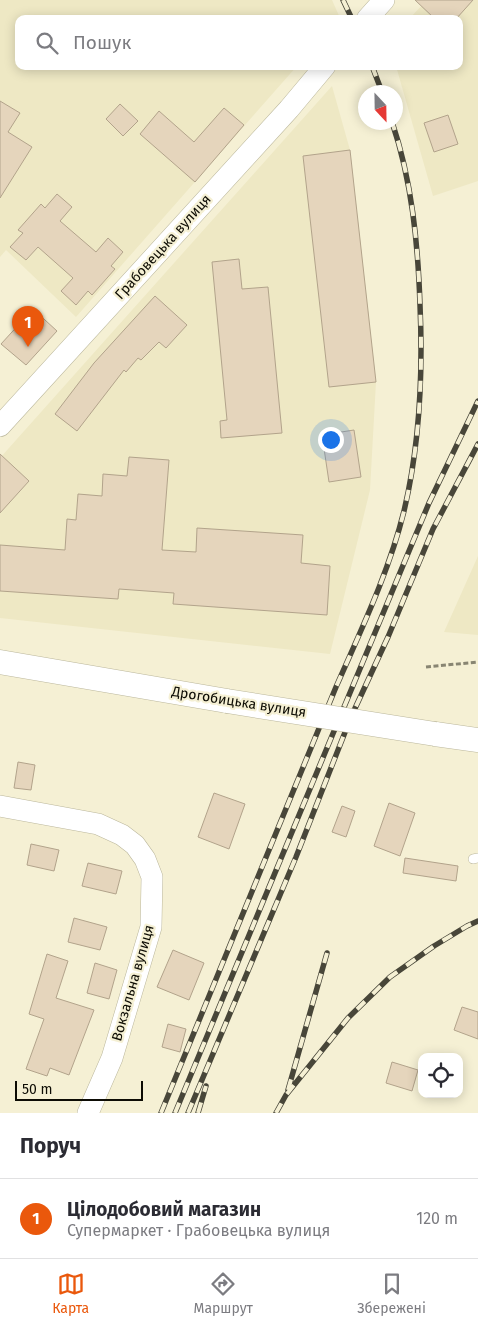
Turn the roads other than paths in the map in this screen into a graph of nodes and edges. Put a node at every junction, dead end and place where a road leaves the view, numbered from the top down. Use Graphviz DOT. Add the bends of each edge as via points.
graph roads {
  1 [pos="384,0"];
  2 [pos="371,15"];
  3 [pos="321,70"];
  4 [pos="0,426"];
  5 [pos="0,662"];
  6 [pos="478,740"];
  7 [pos="0,806"];
  8 [pos="88,1113"];
  1 -- 2 [label="street"];
  3 -- 4 [label="street, Грабовецька вулиця"];
  5 -- 6 [label="main road, Дрогобицька вулиця, bridge"];
  7 -- 8 [label="street, Вокзальна вулиця" via="98,824 114,831 135,845 152,876 151,926 112,1058"];
}
